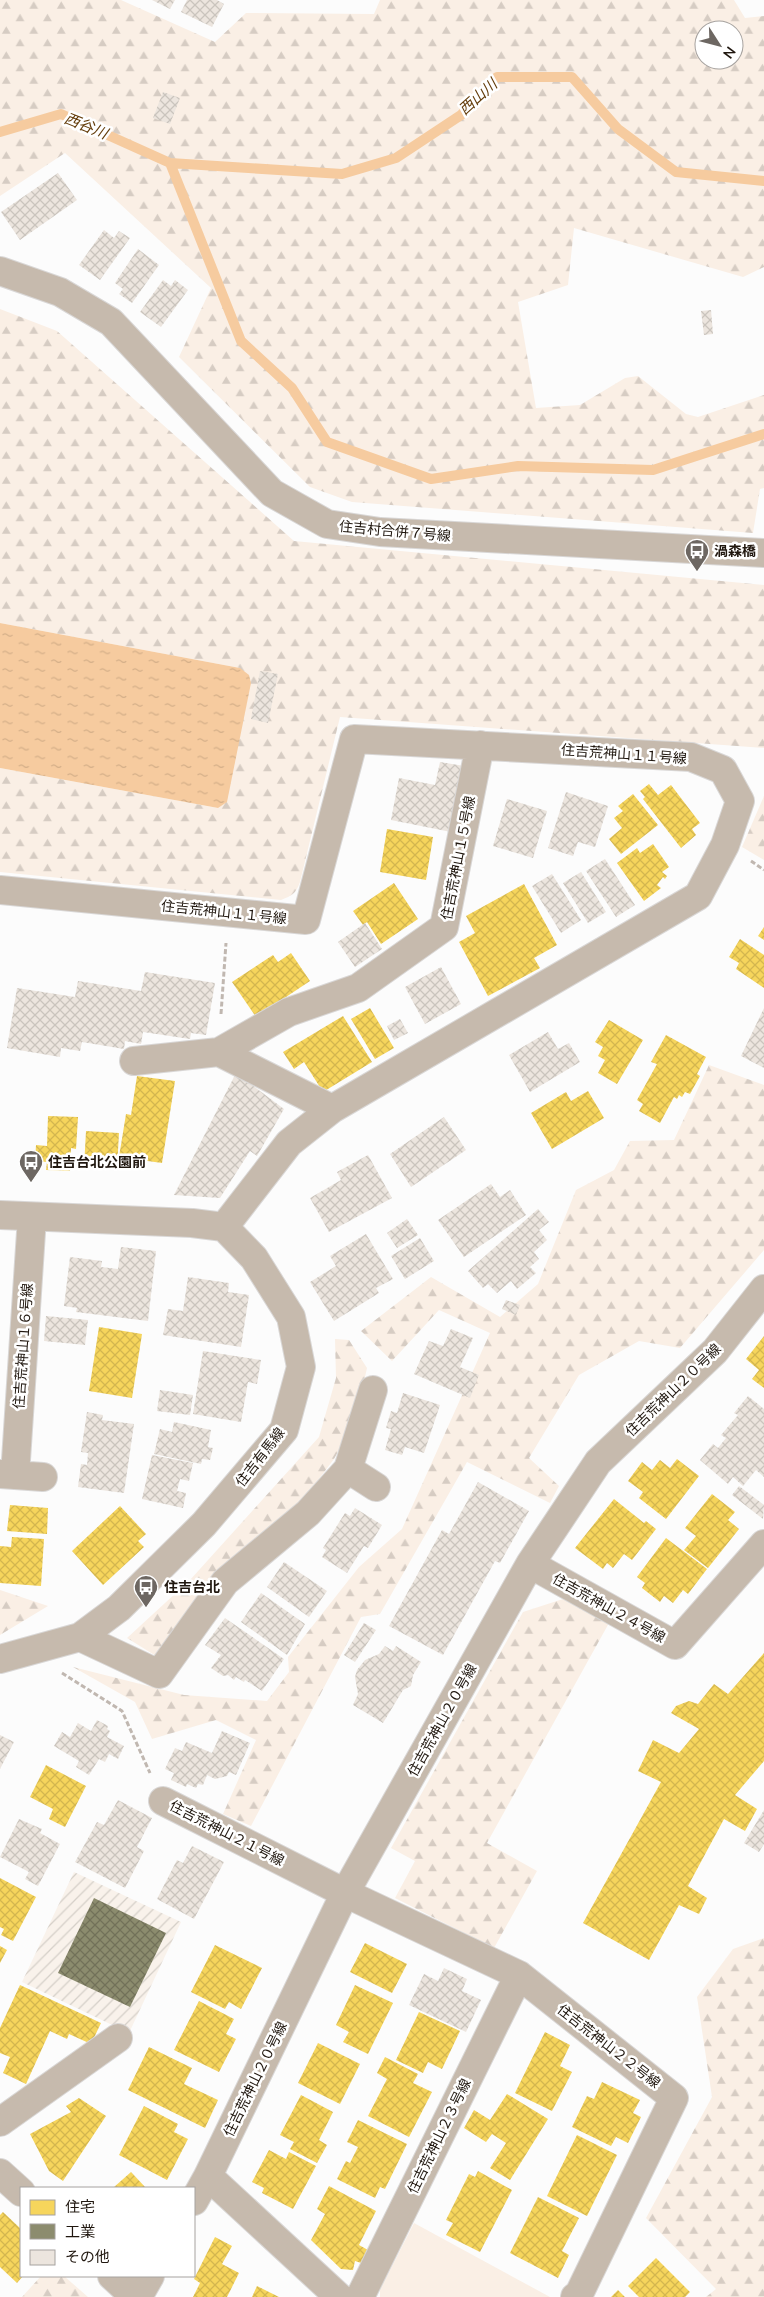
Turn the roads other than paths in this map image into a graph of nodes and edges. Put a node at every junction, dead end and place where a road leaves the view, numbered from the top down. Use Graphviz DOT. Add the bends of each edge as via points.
graph roads {
  1 [pos="0,271"];
  2 [pos="764,553"];
  3 [pos="480,745"];
  4 [pos="0,890"];
  5 [pos="219,1052"];
  6 [pos="134,1061"];
  7 [pos="332,1109"];
  8 [pos="0,1214"];
  9 [pos="32,1217"];
  10 [pos="224,1227"];
  11 [pos="764,1289"];
  12 [pos="373,1390"];
  13 [pos="348,1469"];
  14 [pos="8,1475"];
  15 [pos="43,1477"];
  16 [pos="376,1486"];
  17 [pos="764,1544"];
  18 [pos="530,1564"];
  19 [pos="80,1637"];
  20 [pos="0,1659"];
  21 [pos="163,1801"];
  22 [pos="345,1893"];
  23 [pos="519,1976"];
  24 [pos="118,2038"];
  25 [pos="0,2122"];
  26 [pos="0,2173"];
  27 [pos="208,2176"];
  28 [pos="20,2191"];
  29 [pos="195,2199"];
  30 [pos="113,2277"];
  31 [pos="149,2277"];
  32 [pos="136,2297"];
  33 [pos="339,2297"];
  34 [pos="360,2297"];
  35 [pos="575,2297"];
  1 -- 2 [label="street, 住吉村合併７号線" via="60,292 111,322 272,493 327,524 380,532"];
  3 -- 4 [label="street, 住吉荒神山１１号線" via="354,739 306,920"];
  3 -- 5 [label="street, 住吉荒神山１５号線" via="444,927 358,988 289,1012"];
  3 -- 7 [label="street, 住吉荒神山１１号線" via="691,757 723,770 740,800 725,845 698,896"];
  5 -- 6 [label="street, 住吉荒神山１５号線"];
  5 -- 7 [label="street"];
  7 -- 10 [label="street, 住吉荒神山１１号線" via="289,1143"];
  8 -- 9 [label="street"];
  9 -- 10 [label="street"];
  9 -- 14 [label="street, 住吉荒神山１６号線"];
  10 -- 19 [label="street, 住吉有馬線" via="254,1258 290,1317 301,1367 284,1430 204,1524 119,1608"];
  11 -- 18 [label="street, 住吉荒神山２０号線" via="715,1351 598,1462"];
  12 -- 13 [label="street"];
  13 -- 16 [label="street"];
  13 -- 19 [label="street" via="308,1513 226,1582 160,1674"];
  14 -- 15 [label="street"];
  17 -- 18 [label="street, 住吉荒神山２４号線" via="675,1645"];
  18 -- 22 [label="street, 住吉荒神山２０号線"];
  19 -- 20 [label="street, 住吉有馬線"];
  21 -- 22 [label="street, 住吉荒神山２１号線"];
  22 -- 23 [label="street, 住吉荒神山２２号線"];
  22 -- 27 [label="street, 住吉荒神山２０号線"];
  23 -- 34 [label="street, 住吉荒神山２３号線"];
  23 -- 35 [label="street, 住吉荒神山２２号線" via="674,2098"];
  24 -- 25 [label="street"];
  26 -- 28 [label="street"];
  27 -- 29 [label="street, 住吉荒神山２０号線"];
  27 -- 33 [label="street"];
  30 -- 32 [label="street"];
  31 -- 32 [label="street"];
}
